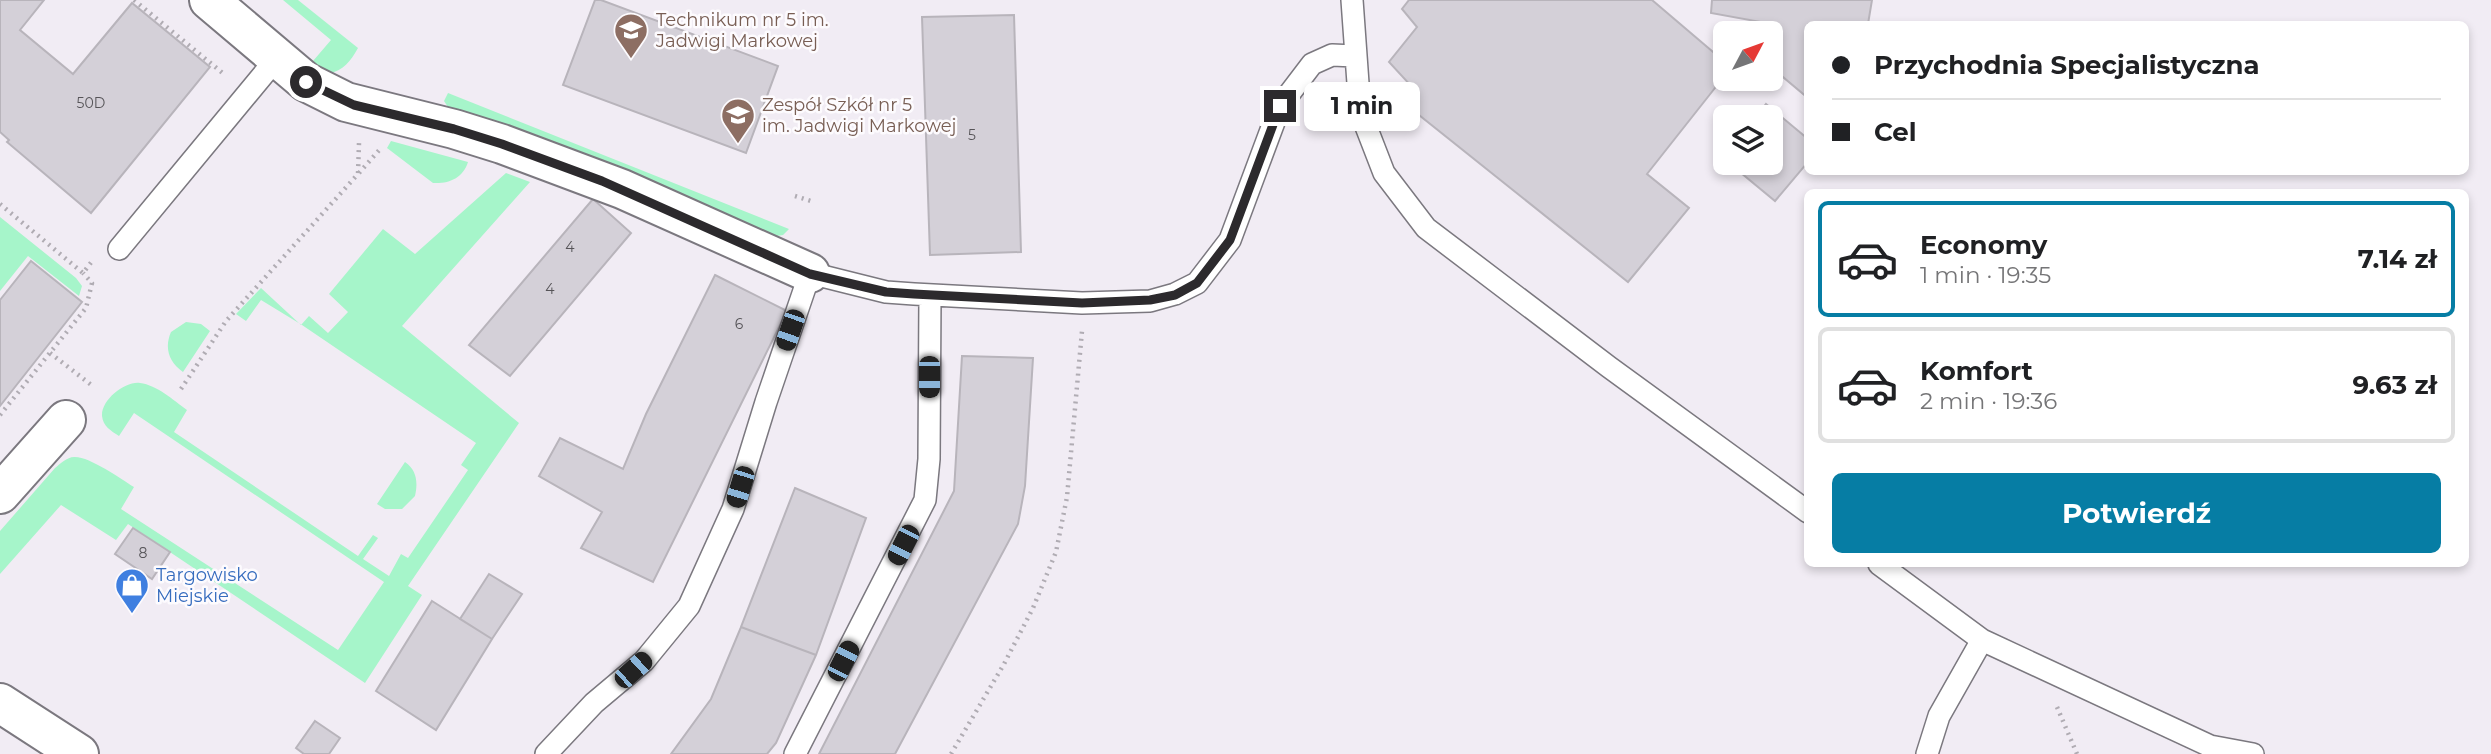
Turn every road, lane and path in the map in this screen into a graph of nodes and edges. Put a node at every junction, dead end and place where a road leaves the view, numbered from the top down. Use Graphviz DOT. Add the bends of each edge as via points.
graph roads {
  1 [pos="134,0"];
  2 [pos="209,0"];
  3 [pos="1352,0"];
  4 [pos="1355,56"];
  5 [pos="277,58"];
  6 [pos="247,93"];
  7 [pos="359,140"];
  8 [pos="384,145"];
  9 [pos="358,174"];
  10 [pos="795,196"];
  11 [pos="814,202"];
  12 [pos="0,204"];
  13 [pos="119,249"];
  14 [pos="83,272"];
  15 [pos="810,274"];
  16 [pos="930,295"];
  17 [pos="1082,303"];
  18 [pos="50,353"];
  19 [pos="94,387"];
  20 [pos="181,389"];
  21 [pos="0,415"];
  22 [pos="65,420"];
  23 [pos="0,494"];
  24 [pos="1804,509"];
  25 [pos="1882,567"];
  26 [pos="1982,639"];
  27 [pos="0,703"];
  28 [pos="79,754"];
  29 [pos="546,754"];
  30 [pos="795,754"];
  31 [pos="951,754"];
  32 [pos="1927,754"];
  33 [pos="2253,754"];
  1 -- 6 [label="path"];
  2 -- 5 [label="street"];
  3 -- 4 [label="lane"];
  4 -- 17 [label="lane" via="1332,55 1312,64 1280,106 1230,240 1197,283 1175,295 1150,300"];
  4 -- 24 [label="lane" via="1360,111 1384,173 1426,228"];
  5 -- 6 [label="lane"];
  5 -- 15 [label="street" via="306,82 346,102 502,144 622,189"];
  6 -- 13 [label="lane"];
  7 -- 9 [label="path"];
  8 -- 9 [label="path"];
  9 -- 20 [label="path" via="226,321"];
  10 -- 11 [label="path"];
  12 -- 14 [label="path"];
  13 -- 14 [label="path" via="97,255"];
  14 -- 18 [label="path" via="92,283 86,308"];
  15 -- 16 [label="lane" via="886,292"];
  15 -- 29 [label="lane" via="733,509 689,606 644,661 594,703"];
  16 -- 17 [label="lane"];
  16 -- 30 [label="lane" via="925,500"];
  17 -- 31 [label="path" via="1082,353 1067,497 1056,552 1004,664"];
  18 -- 19 [label="path"];
  18 -- 21 [label="path"];
  22 -- 23 [label="street"];
  25 -- 26 [label="lane"];
  26 -- 32 [label="lane" via="1939,716"];
  26 -- 33 [label="lane" via="2210,747"];
  27 -- 28 [label="street"];
}
